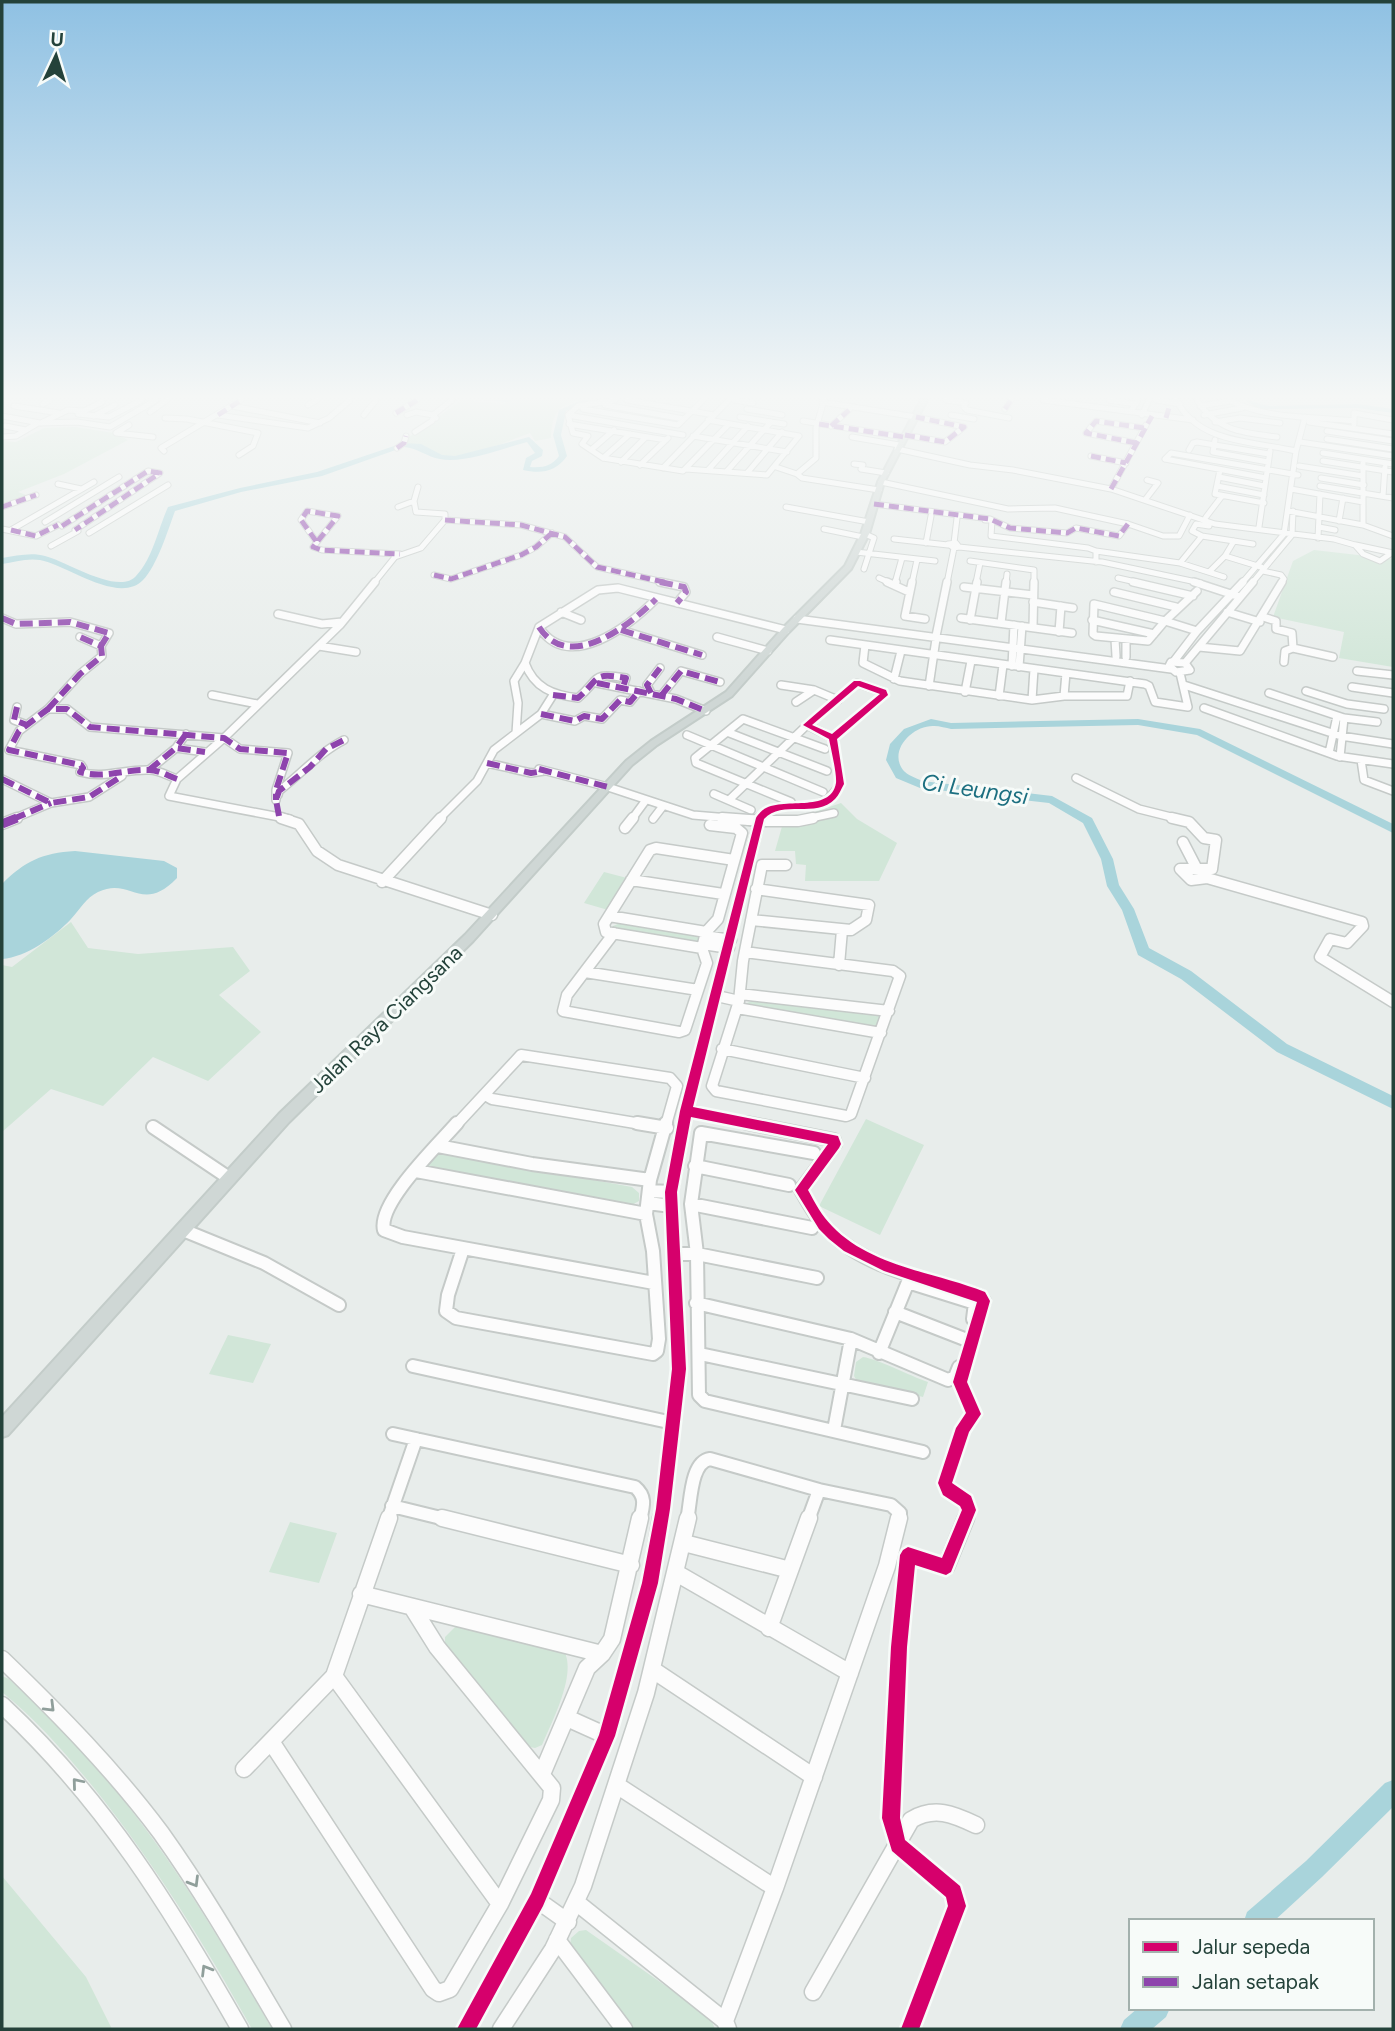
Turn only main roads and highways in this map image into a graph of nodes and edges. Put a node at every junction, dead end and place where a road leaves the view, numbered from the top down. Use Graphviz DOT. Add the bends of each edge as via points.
graph roads {
  1 [pos="877,495"];
  2 [pos="786,630"];
  3 [pos="2,1429"];
  1 -- 2 [label="main road" via="848,567"];
  2 -- 3 [label="main road, Jalan Raya Ciangsana" via="735,688 641,752 492,915 229,1178"];
}
